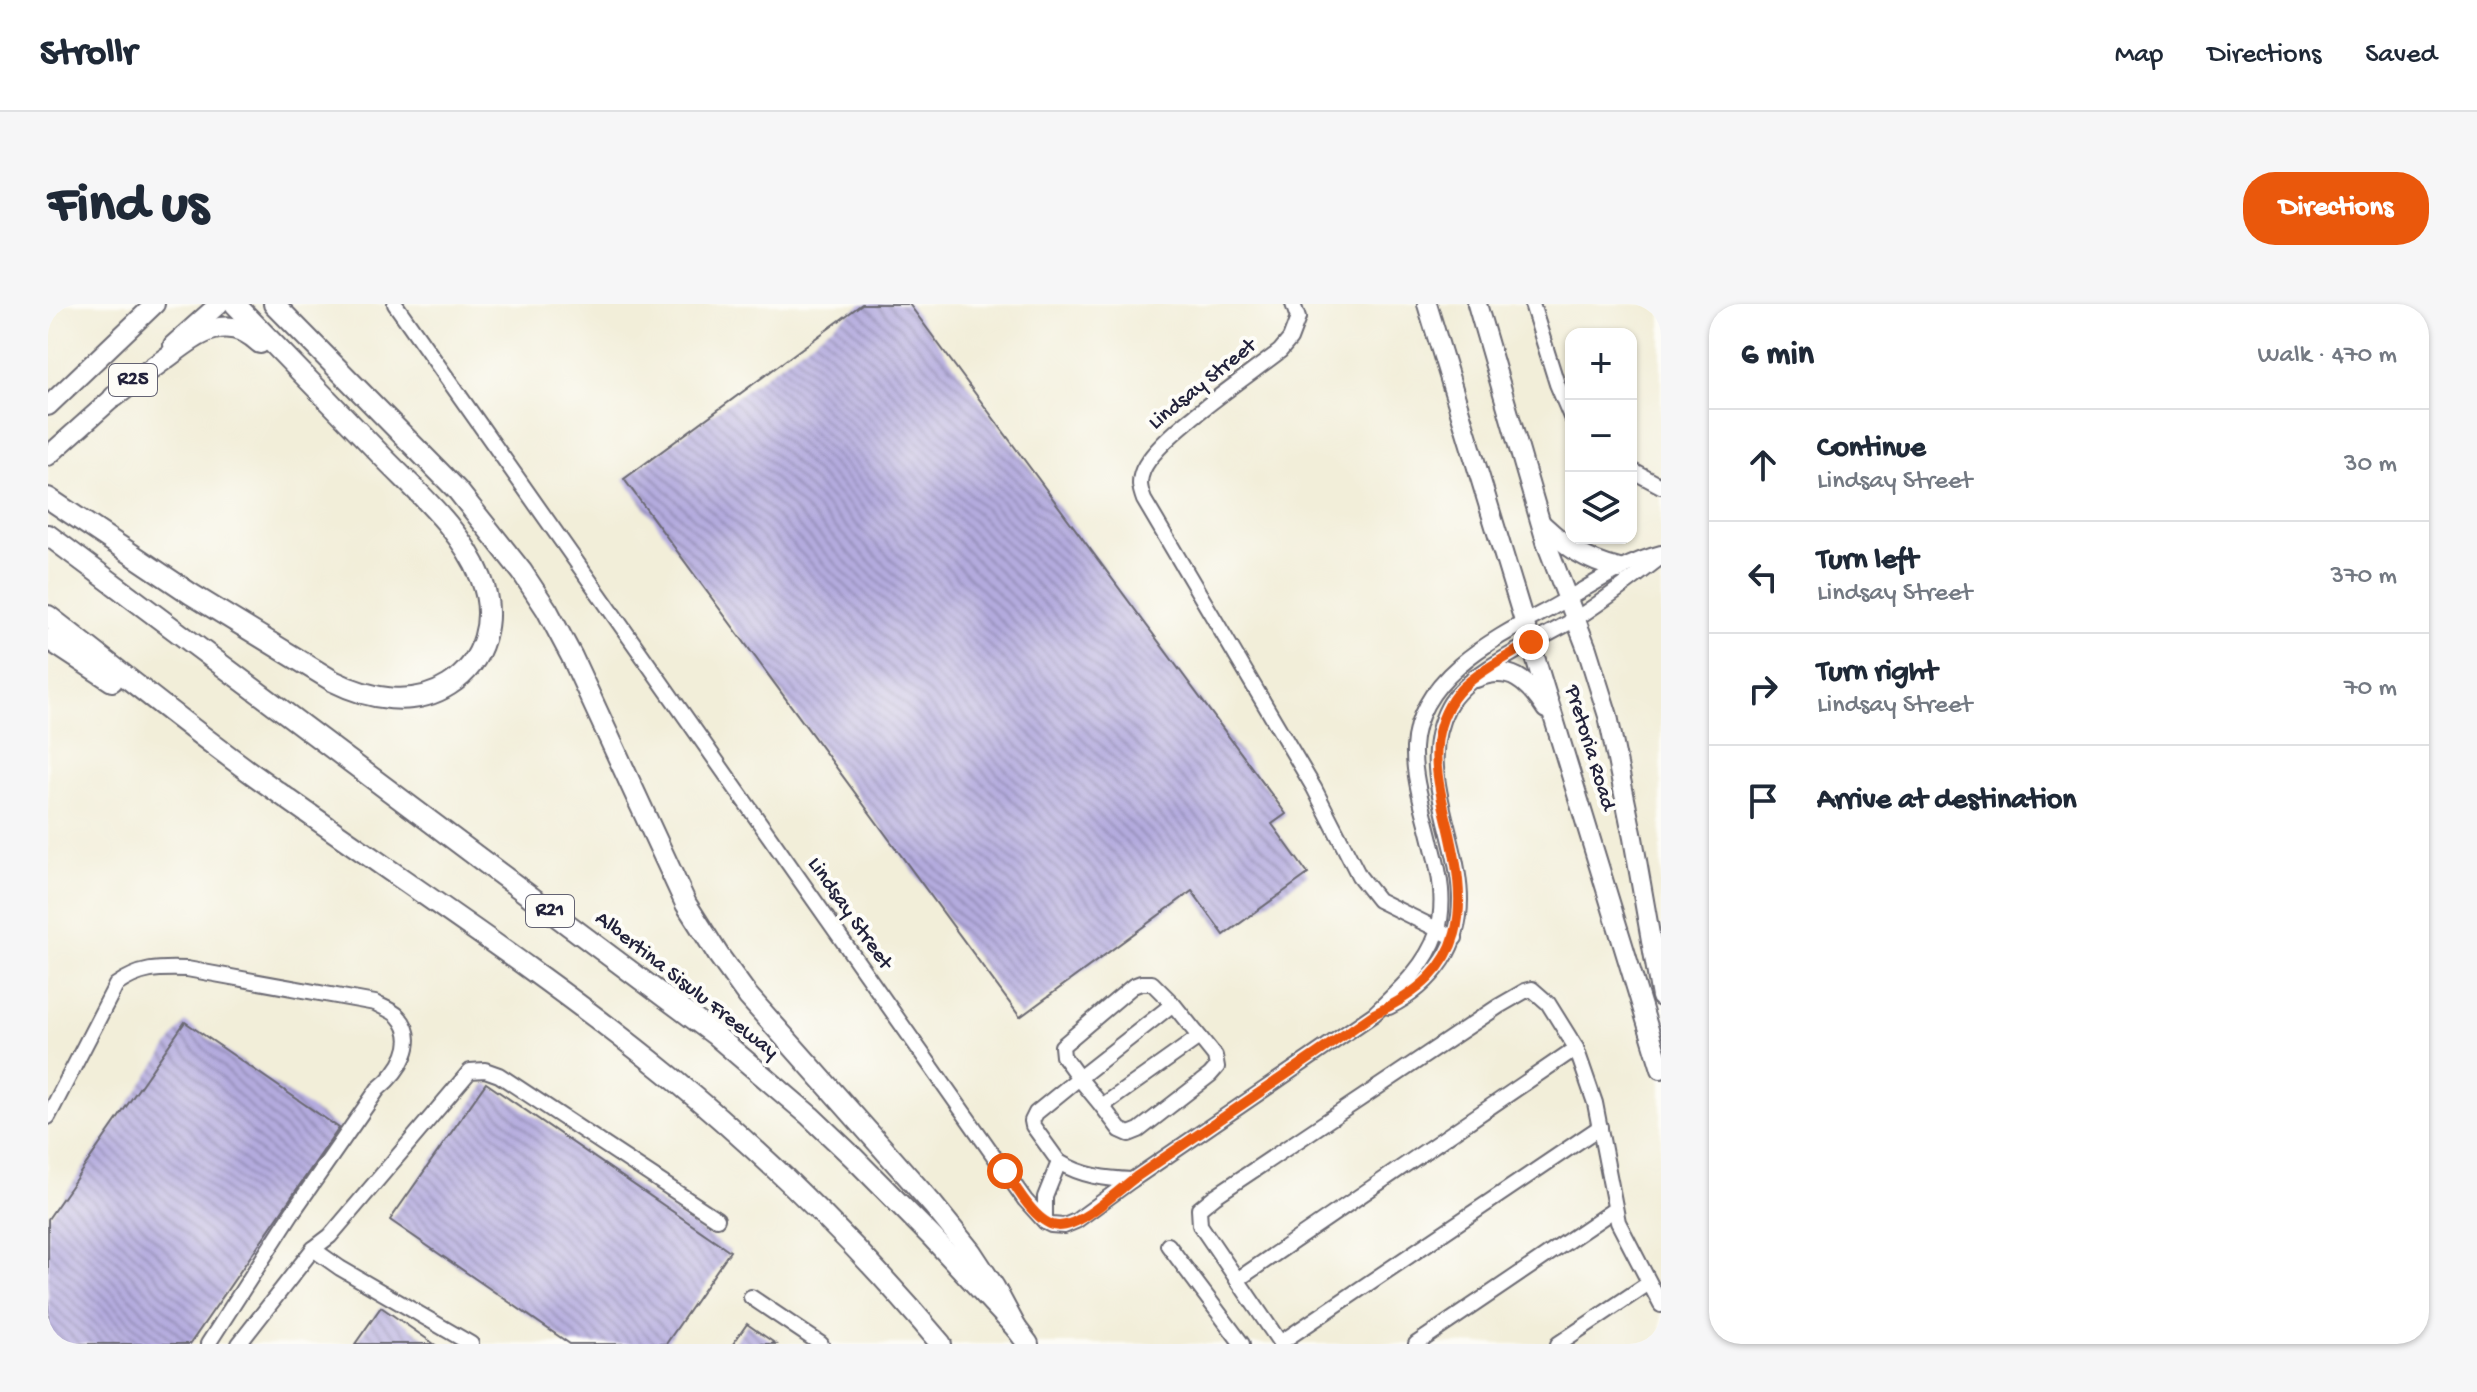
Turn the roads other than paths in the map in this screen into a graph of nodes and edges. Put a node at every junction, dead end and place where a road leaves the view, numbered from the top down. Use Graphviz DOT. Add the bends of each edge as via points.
graph roads {
  1 [pos="155,304"];
  2 [pos="219,304"];
  3 [pos="235,304"];
  4 [pos="274,304"];
  5 [pos="290,304"];
  6 [pos="395,304"];
  7 [pos="1293,304"];
  8 [pos="1427,304"];
  9 [pos="1477,304"];
  10 [pos="1532,304"];
  11 [pos="315,344"];
  12 [pos="114,397"];
  13 [pos="1565,403"];
  14 [pos="48,406"];
  15 [pos="48,456"];
  16 [pos="1635,472"];
  17 [pos="1661,486"];
  18 [pos="419,494"];
  19 [pos="48,498"];
  20 [pos="1540,522"];
  21 [pos="48,535"];
  22 [pos="1661,555"];
  23 [pos="1619,569"];
  24 [pos="1567,600"];
  25 [pos="48,616"];
  26 [pos="1575,619"];
  27 [pos="1524,623"];
  28 [pos="48,639"];
  29 [pos="1531,642"];
  30 [pos="1476,678"];
  31 [pos="1562,739"];
  32 [pos="252,773"];
  33 [pos="1438,930"];
  34 [pos="1455,938"];
  35 [pos="1661,997"];
  36 [pos="1173,1004"];
  37 [pos="1374,1014"];
  38 [pos="1199,1037"];
  39 [pos="1576,1048"];
  40 [pos="1661,1069"];
  41 [pos="1079,1078"];
  42 [pos="1102,1106"];
  43 [pos="48,1117"];
  44 [pos="1600,1127"];
  45 [pos="1059,1162"];
  46 [pos="1132,1180"];
  47 [pos="1615,1209"];
  48 [pos="717,1219"];
  49 [pos="1045,1222"];
  50 [pos="1168,1245"];
  51 [pos="313,1249"];
  52 [pos="1237,1280"];
  53 [pos="1649,1283"];
  54 [pos="751,1297"];
  55 [pos="1661,1305"];
  56 [pos="1022,1336"];
  57 [pos="1281,1343"];
  58 [pos="208,1344"];
  59 [pos="239,1344"];
  60 [pos="471,1344"];
  61 [pos="821,1344"];
  62 [pos="941,1344"];
  63 [pos="1242,1344"];
  64 [pos="1416,1344"];
  65 [pos="1558,1344"];
  1 -- 14 [label="main road, R25"];
  2 -- 12 [label="main road, R25"];
  3 -- 18 [label="highway"];
  4 -- 11 [label="highway"];
  5 -- 11 [label="highway"];
  6 -- 49 [label="street, Lindsay Street"];
  7 -- 33 [label="street, Lindsay Street" via="1298,318 1290,339 1157,451 1139,489 1314,788 1359,876 1378,900"];
  8 -- 27 [label="main road, Pretoria Road"];
  9 -- 20 [label="main road, Pretoria Road"];
  10 -- 13 [label="street"];
  11 -- 56 [label="highway" via="458,491 522,572 572,657 686,904 719,956 971,1252"];
  12 -- 15 [label="main road, R25"];
  12 -- 18 [label="highway" via="199,334 217,328 242,330"];
  16 -- 17 [label="street"];
  18 -- 19 [label="highway" via="473,561 484,586 488,621 484,643 464,673 437,691 409,699 364,693 333,681"];
  20 -- 23 [label="main road" via="1576,553"];
  20 -- 24 [label="main road, Pretoria Road"];
  21 -- 56 [label="highway, Albertina Sisulu Freeway / R21" via="714,1034 853,1157"];
  22 -- 23 [label="street"];
  22 -- 26 [label="street"];
  23 -- 24 [label="street"];
  24 -- 26 [label="main road, Pretoria Road"];
  24 -- 27 [label="street"];
  25 -- 32 [label="highway"];
  26 -- 29 [label="street"];
  26 -- 35 [label="main road, Pretoria Road" via="1611,727"];
  27 -- 29 [label="main road, Pretoria Road"];
  27 -- 33 [label="street" via="1448,676 1430,697 1417,729 1416,774 1441,886"];
  28 -- 32 [label="highway"];
  29 -- 30 [label="street"];
  29 -- 31 [label="main road, Pretoria Road"];
  30 -- 31 [label="main road" via="1499,672 1523,681 1541,700"];
  30 -- 34 [label="street" via="1448,707 1435,751 1460,880"];
  31 -- 40 [label="main road, Pretoria Road"];
  32 -- 62 [label="highway" via="576,1003 671,1077 783,1175"];
  33 -- 34 [label="street, Lindsay Street"];
  33 -- 37 [label="street" via="1415,972"];
  34 -- 37 [label="street" via="1425,983"];
  36 -- 38 [label="street"];
  36 -- 41 [label="street"];
  36 -- 41 [label="street" via="1152,983 1133,986 1062,1046"];
  37 -- 46 [label="street"];
  38 -- 42 [label="street"];
  38 -- 42 [label="street" via="1217,1067 1139,1130 1120,1130"];
  39 -- 44 [label="street"];
  39 -- 52 [label="street"];
  39 -- 52 [label="street" via="1548,1003 1532,989 1525,991 1215,1196 1199,1209 1200,1225"];
  41 -- 42 [label="street"];
  41 -- 45 [label="street" via="1032,1121"];
  43 -- 58 [label="street" via="116,985 131,974 187,969 375,1003 397,1014 406,1028 408,1051 292,1213"];
  44 -- 47 [label="street"];
  44 -- 57 [label="street"];
  45 -- 46 [label="street" via="1102,1178"];
  45 -- 49 [label="street" via="1045,1197"];
  46 -- 49 [label="street" via="1076,1221 1057,1226"];
  47 -- 53 [label="street"];
  47 -- 64 [label="street"];
  48 -- 51 [label="street" via="499,1075 470,1071 330,1236"];
  50 -- 63 [label="street"];
  51 -- 59 [label="street"];
  51 -- 60 [label="street"];
  52 -- 57 [label="street"];
  53 -- 55 [label="street"];
  53 -- 65 [label="street"];
  54 -- 61 [label="street"];
}
